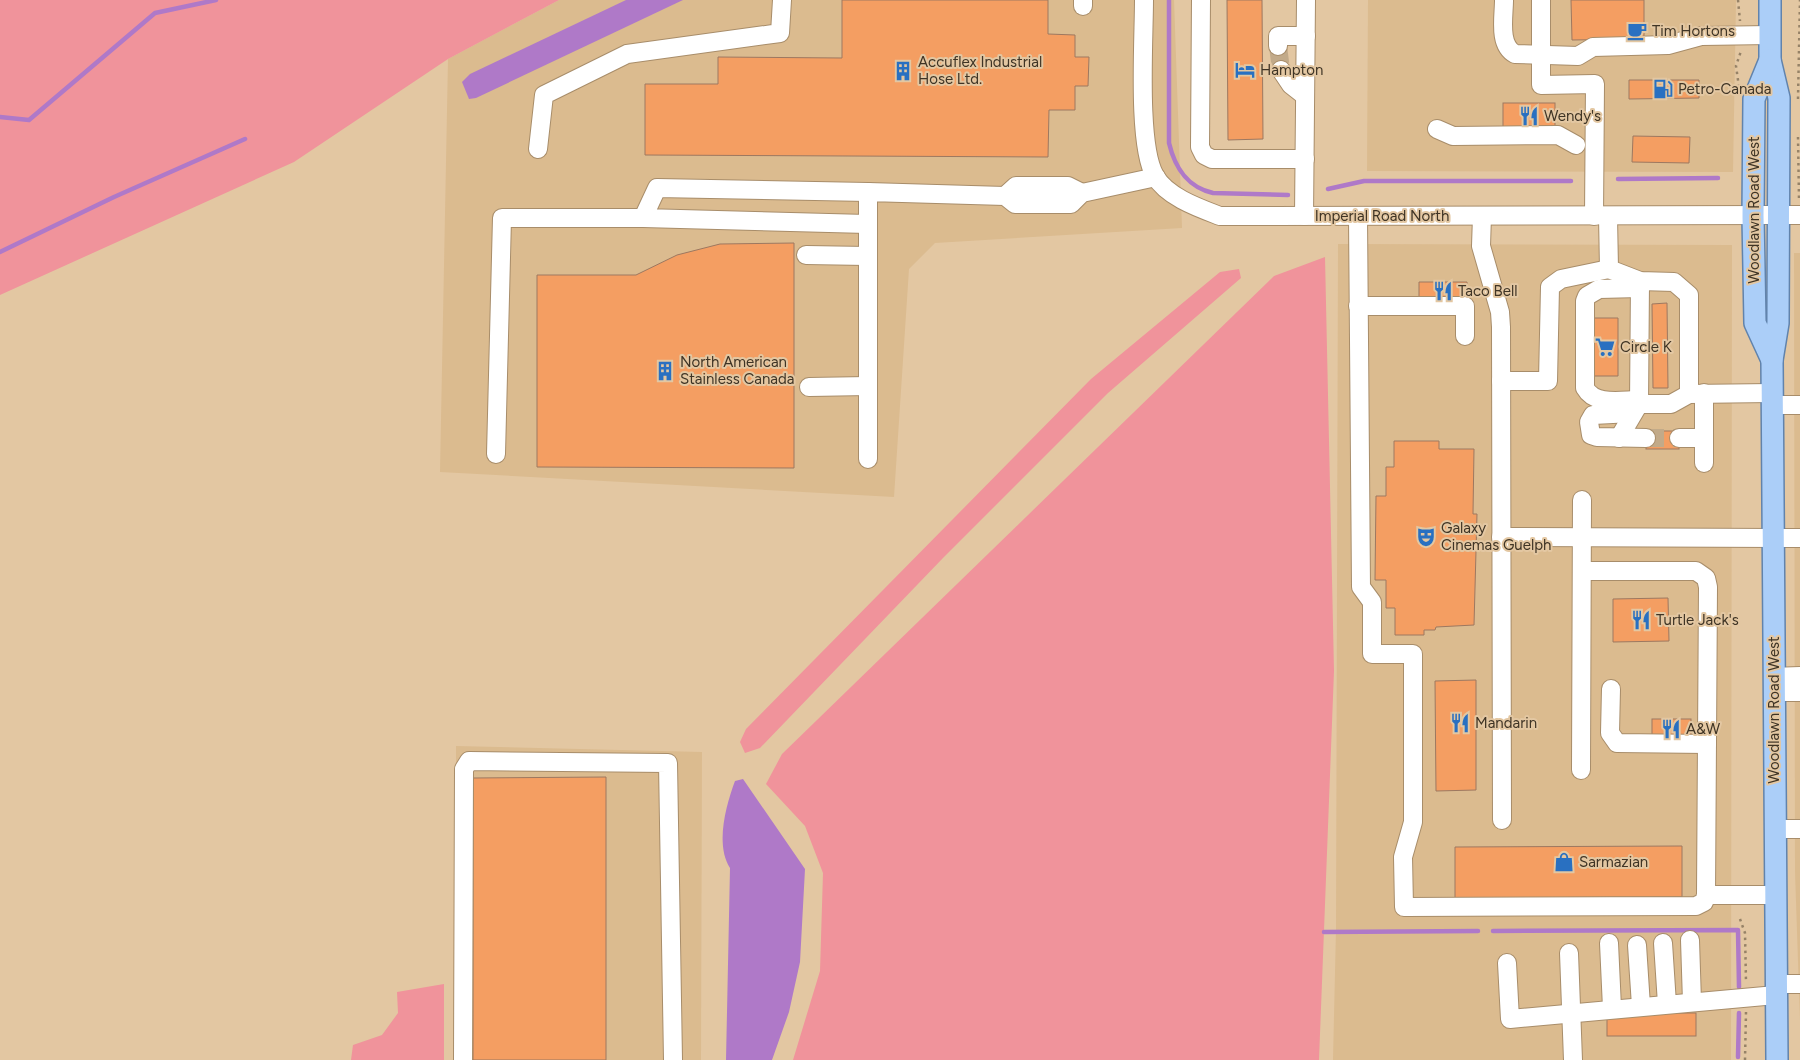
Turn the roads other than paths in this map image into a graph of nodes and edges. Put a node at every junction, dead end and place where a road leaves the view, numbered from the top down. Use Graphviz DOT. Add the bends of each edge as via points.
graph roads {
  1 [pos="782,0"];
  2 [pos="1144,0"];
  3 [pos="1201,0"];
  4 [pos="1306,0"];
  5 [pos="1504,0"];
  6 [pos="1541,0"];
  7 [pos="1770,0"];
  8 [pos="1770,35"];
  9 [pos="1306,36"];
  10 [pos="1278,46"];
  11 [pos="1541,56"];
  12 [pos="1770,60"];
  13 [pos="1280,70"];
  14 [pos="1305,96"];
  15 [pos="1437,129"];
  16 [pos="1576,145"];
  17 [pos="538,149"];
  18 [pos="1305,159"];
  19 [pos="1156,177"];
  20 [pos="868,192"];
  21 [pos="1304,216"];
  22 [pos="1358,216"];
  23 [pos="1482,216"];
  24 [pos="1601,216"];
  25 [pos="1753,216"];
  26 [pos="1793,216"];
  27 [pos="643,218"];
  28 [pos="867,224"];
  29 [pos="806,256"];
  30 [pos="867,256"];
  31 [pos="1609,269"];
  32 [pos="1640,284"];
  33 [pos="1358,306"];
  34 [pos="1465,336"];
  35 [pos="1772,360"];
  36 [pos="1501,381"];
  37 [pos="868,386"];
  38 [pos="809,387"];
  39 [pos="1697,393"];
  40 [pos="1772,399"];
  41 [pos="1800,405"];
  42 [pos="1637,406"];
  43 [pos="1619,438"];
  44 [pos="1646,438"];
  45 [pos="1679,438"];
  46 [pos="1704,438"];
  47 [pos="496,454"];
  48 [pos="868,460"];
  49 [pos="1704,463"];
  50 [pos="1582,500"];
  51 [pos="1501,537"];
  52 [pos="1582,538"];
  53 [pos="1772,538"];
  54 [pos="1800,538"];
  55 [pos="1582,571"];
  56 [pos="1800,676"];
  57 [pos="1774,684"];
  58 [pos="1611,690"];
  59 [pos="1800,692"];
  60 [pos="1707,744"];
  61 [pos="1581,770"];
  62 [pos="1502,820"];
  63 [pos="1775,829"];
  64 [pos="1800,829"];
  65 [pos="1706,895"];
  66 [pos="1775,895"];
  67 [pos="1690,940"];
  68 [pos="1609,943"];
  69 [pos="1663,943"];
  70 [pos="1637,945"];
  71 [pos="1569,953"];
  72 [pos="1507,963"];
  73 [pos="1800,984"];
  74 [pos="1776,990"];
  75 [pos="1692,1002"];
  76 [pos="1667,1004"];
  77 [pos="1641,1006"];
  78 [pos="1612,1008"];
  79 [pos="1571,1013"];
  80 [pos="463,1060"];
  81 [pos="673,1060"];
  82 [pos="1573,1060"];
  83 [pos="1777,1060"];
  1 -- 17 [label="street" via="780,33 627,54 544,96"];
  2 -- 19 [label="street, Imperial Road North" via="1145,142"];
  3 -- 18 [label="street" via="1200,147 1204,155 1212,159"];
  4 -- 9 [label="street"];
  5 -- 11 [label="street" via="1504,42 1509,51"];
  6 -- 11 [label="street"];
  7 -- 8 [label="main road, Woodlawn Road West"];
  8 -- 11 [label="street" via="1701,36 1668,45 1593,47 1578,56"];
  8 -- 12 [label="main road, Woodlawn Road West"];
  9 -- 10 [label="street" via="1278,36"];
  9 -- 14 [label="street"];
  11 -- 24 [label="street" via="1541,85 1595,84"];
  12 -- 25 [label="main road, Woodlawn Road West" via="1754,98"];
  12 -- 26 [label="main road, Woodlawn Road West" via="1779,98"];
  13 -- 14 [label="street"];
  14 -- 18 [label="street"];
  15 -- 16 [label="street" via="1453,136 1558,135"];
  18 -- 21 [label="street"];
  19 -- 20 [label="street" via="1082,193 1071,204 1015,204 1005,196"];
  19 -- 21 [label="street, Imperial Road North" via="1182,201 1220,216"];
  20 -- 27 [label="street" via="657,188"];
  20 -- 28 [label="street"];
  21 -- 22 [label="street, Imperial Road North"];
  22 -- 23 [label="street, Imperial Road North"];
  22 -- 33 [label="street"];
  23 -- 24 [label="street, Imperial Road North"];
  23 -- 36 [label="street" via="1481,246 1500,312"];
  24 -- 25 [label="street, Imperial Road North"];
  24 -- 31 [label="street"];
  25 -- 26 [label="street, Imperial Road North"];
  25 -- 35 [label="main road, Woodlawn Road West" via="1755,323"];
  26 -- 35 [label="main road, Woodlawn Road West"];
  27 -- 28 [label="street"];
  27 -- 47 [label="street" via="502,218"];
  28 -- 30 [label="street"];
  29 -- 30 [label="street"];
  30 -- 37 [label="street"];
  31 -- 32 [label="street"];
  31 -- 36 [label="street" via="1561,279 1550,287 1548,382"];
  32 -- 39 [label="street" via="1674,282 1689,295"];
  32 -- 42 [label="street"];
  32 -- 42 [label="street" via="1599,289 1585,301 1586,388 1590,396 1598,400"];
  33 -- 34 [label="street" via="1465,306"];
  33 -- 65 [label="street" via="1361,586 1372,602 1372,654 1413,654 1413,822 1403,857 1404,907 1696,906 1704,902"];
  35 -- 40 [label="main road, Woodlawn Road West"];
  36 -- 51 [label="street"];
  37 -- 38 [label="street"];
  37 -- 48 [label="street"];
  39 -- 40 [label="street"];
  39 -- 42 [label="street" via="1671,404"];
  39 -- 46 [label="street"];
  40 -- 41 [label="street"];
  40 -- 53 [label="main road, Woodlawn Road West"];
  42 -- 43 [label="street"];
  42 -- 43 [label="street" via="1593,415 1589,422 1591,435"];
  43 -- 44 [label="street"];
  45 -- 46 [label="street"];
  46 -- 49 [label="street"];
  50 -- 52 [label="street"];
  51 -- 52 [label="street"];
  51 -- 62 [label="street"];
  52 -- 53 [label="street"];
  52 -- 55 [label="street"];
  53 -- 54 [label="street"];
  53 -- 57 [label="main road, Woodlawn Road West"];
  55 -- 60 [label="street" via="1696,571 1706,578"];
  55 -- 61 [label="street"];
  56 -- 57 [label="street"];
  57 -- 59 [label="street"];
  57 -- 63 [label="main road, Woodlawn Road West"];
  58 -- 60 [label="street" via="1610,733 1617,743"];
  60 -- 65 [label="street"];
  63 -- 64 [label="street"];
  63 -- 66 [label="main road, Woodlawn Road West"];
  65 -- 66 [label="street"];
  66 -- 74 [label="main road, Woodlawn Road West"];
  67 -- 75 [label="street"];
  68 -- 78 [label="street"];
  69 -- 76 [label="street"];
  70 -- 77 [label="street"];
  71 -- 79 [label="street"];
  72 -- 79 [label="street" via="1510,1019"];
  73 -- 74 [label="street"];
  74 -- 75 [label="street"];
  74 -- 83 [label="main road, Woodlawn Road West"];
  75 -- 76 [label="street"];
  76 -- 77 [label="street"];
  77 -- 78 [label="street"];
  78 -- 79 [label="street"];
  79 -- 82 [label="street"];
  80 -- 81 [label="street" via="464,770 469,761 668,763"];
}
